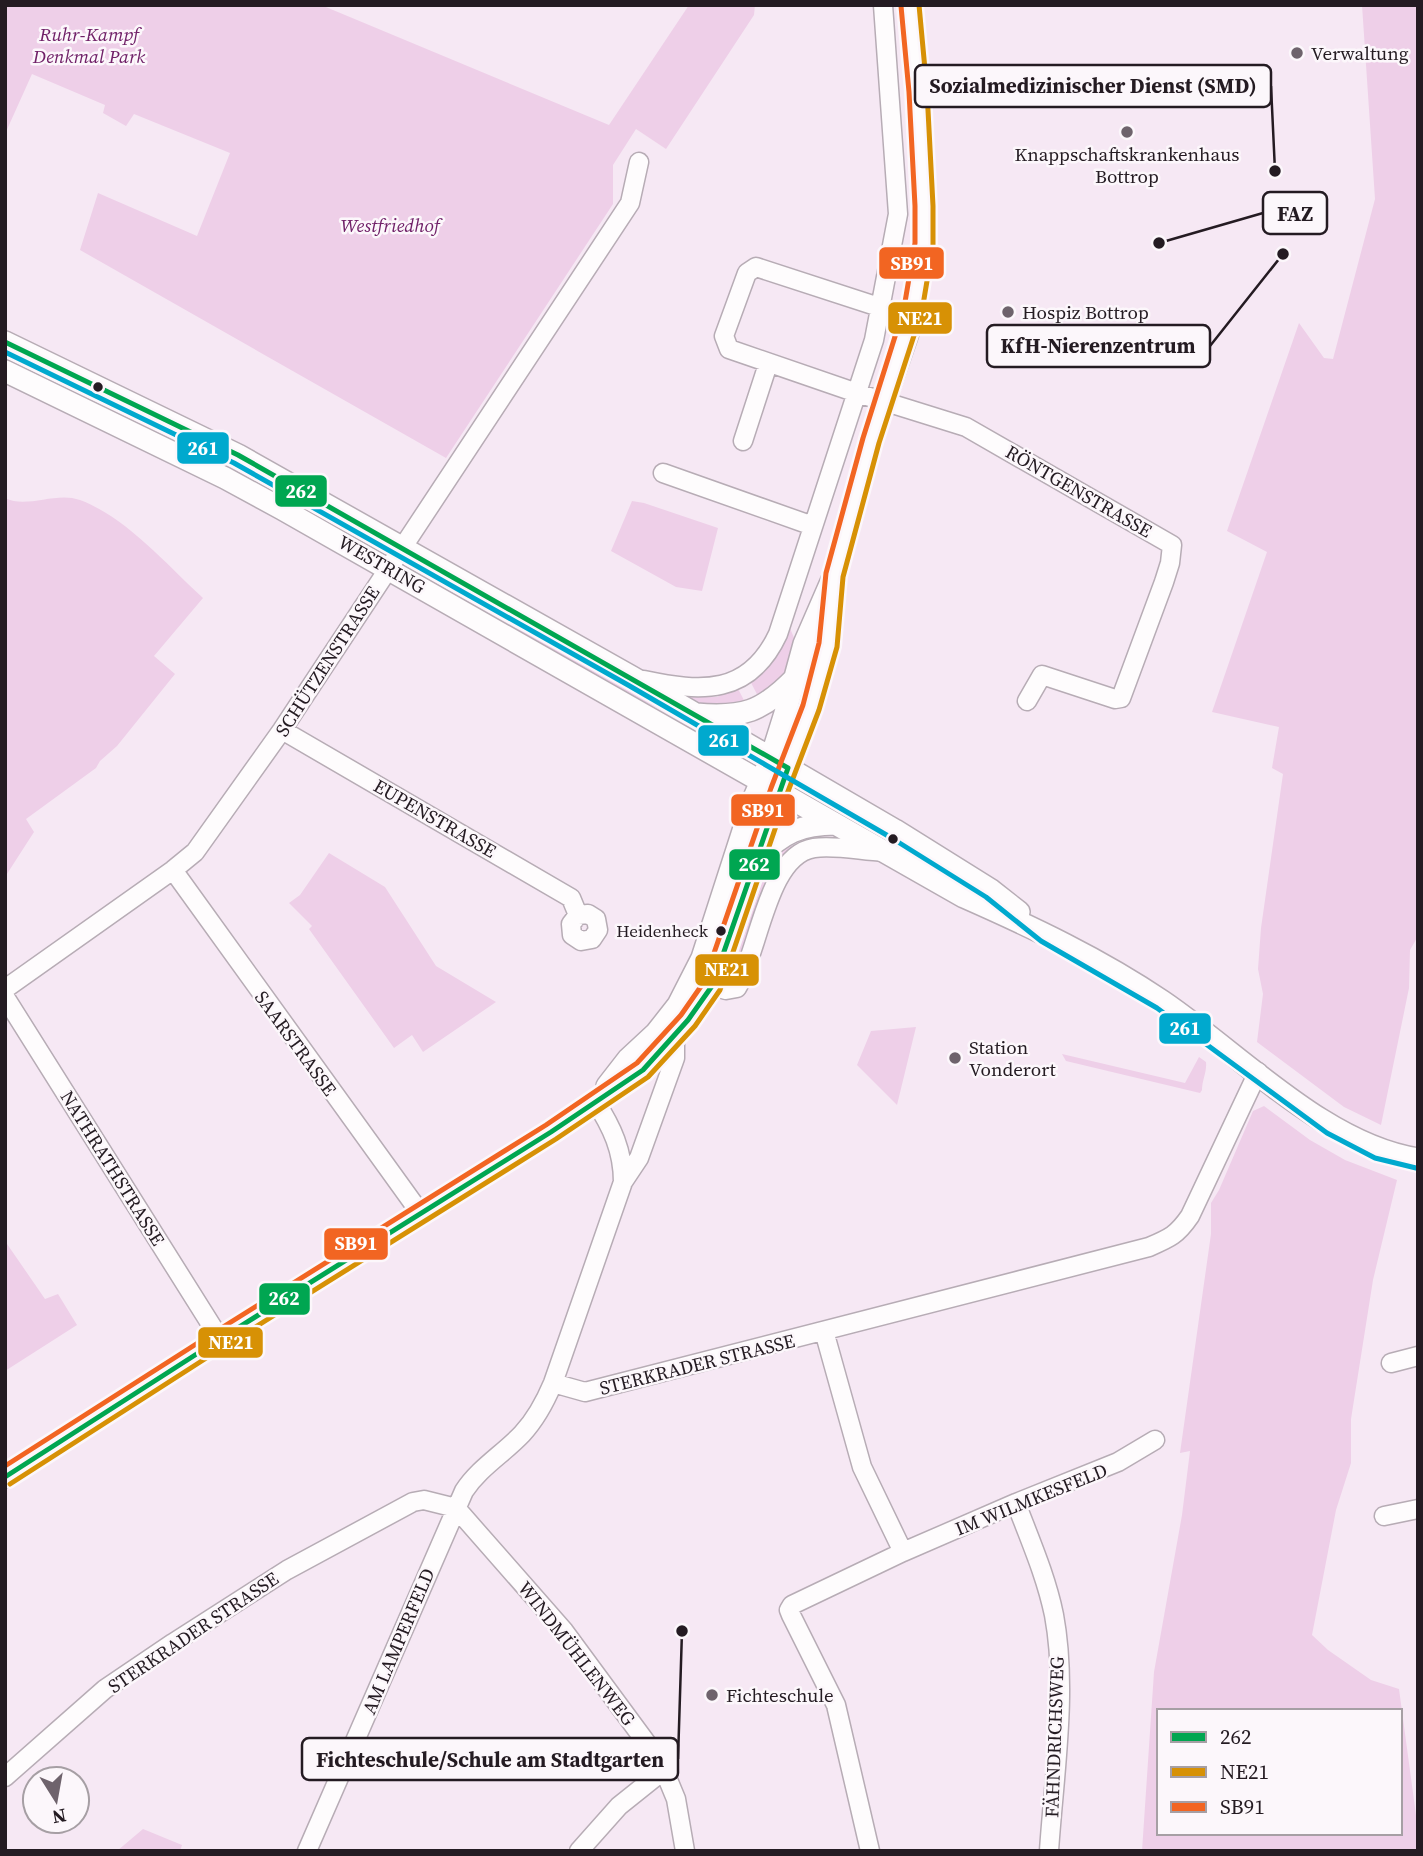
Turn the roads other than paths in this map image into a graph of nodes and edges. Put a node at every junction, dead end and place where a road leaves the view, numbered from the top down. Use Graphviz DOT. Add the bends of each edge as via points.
graph roads {
  1 [pos="911,9"];
  2 [pos="883,10"];
  3 [pos="639,162"];
  4 [pos="924,206"];
  5 [pos="897,208"];
  6 [pos="882,308"];
  7 [pos="10,351"];
  8 [pos="768,364"];
  9 [pos="5,371"];
  10 [pos="857,393"];
  11 [pos="885,401"];
  12 [pos="743,441"];
  13 [pos="663,473"];
  14 [pos="813,526"];
  15 [pos="403,550"];
  16 [pos="389,568"];
  17 [pos="834,575"];
  18 [pos="785,612"];
  19 [pos="804,644"];
  20 [pos="632,677"];
  21 [pos="797,677"];
  22 [pos="1027,701"];
  23 [pos="691,713"];
  24 [pos="282,730"];
  25 [pos="779,763"];
  26 [pos="769,786"];
  27 [pos="836,824"];
  28 [pos="885,852"];
  29 [pos="755,860"];
  30 [pos="173,870"];
  31 [pos="578,915"];
  32 [pos="1045,933"];
  33 [pos="712,986"];
  34 [pos="5,989"];
  35 [pos="5,997"];
  36 [pos="675,1035"];
  37 [pos="1264,1077"];
  38 [pos="595,1101"];
  39 [pos="1418,1159"];
  40 [pos="623,1182"];
  41 [pos="421,1214"];
  42 [pos="824,1331"];
  43 [pos="220,1339"];
  44 [pos="1418,1356"];
  45 [pos="1391,1363"];
  46 [pos="553,1383"];
  47 [pos="1155,1440"];
  48 [pos="5,1477"];
  49 [pos="1016,1503"];
  50 [pos="456,1508"];
  51 [pos="1418,1508"];
  52 [pos="1384,1516"];
  53 [pos="903,1552"];
  54 [pos="664,1770"];
  55 [pos="5,1777"];
  56 [pos="307,1851"];
  57 [pos="579,1851"];
  58 [pos="685,1851"];
  59 [pos="870,1851"];
  60 [pos="1049,1851"];
  1 -- 2 [label="street"];
  1 -- 4 [label="main road"];
  2 -- 5 [label="street"];
  3 -- 15 [label="street, SCHÜTZENSTRASSE" via="630,203"];
  4 -- 5 [label="street"];
  4 -- 11 [label="main road" via="924,244 914,310"];
  5 -- 6 [label="street"];
  6 -- 8 [label="street" via="757,267 747,273 724,336 729,349"];
  6 -- 10 [label="street"];
  7 -- 15 [label="main road, WESTRING" via="238,454"];
  8 -- 10 [label="street"];
  8 -- 12 [label="street"];
  9 -- 16 [label="main road, WESTRING" via="225,478"];
  10 -- 11 [label="street"];
  10 -- 14 [label="street"];
  11 -- 17 [label="main road"];
  11 -- 22 [label="street, RÖNTGENSTRASSE" via="967,427 1172,545 1164,582 1121,698 1042,675"];
  13 -- 14 [label="street"];
  14 -- 18 [label="street"];
  15 -- 16 [label="street, SCHÜTZENSTRASSE"];
  15 -- 20 [label="main road, WESTRING"];
  16 -- 24 [label="street, SCHÜTZENSTRASSE"];
  16 -- 26 [label="main road, WESTRING"];
  17 -- 19 [label="main road"];
  17 -- 25 [label="main road" via="825,656 811,708"];
  18 -- 19 [label="street"];
  18 -- 20 [label="street" via="772,646 747,673 729,684 687,688"];
  19 -- 21 [label="main road"];
  20 -- 23 [label="main road, WESTRING"];
  21 -- 23 [label="main road" via="776,698 750,711"];
  21 -- 25 [label="main road"];
  23 -- 25 [label="main road, WESTRING"];
  24 -- 30 [label="street, SCHÜTZENSTRASSE" via="195,852"];
  24 -- 31 [label="street, EUPENSTRASSE" via="571,898"];
  25 -- 26 [label="main road"];
  25 -- 32 [label="main road, WESTRING" via="991,890"];
  26 -- 27 [label="main road, WESTRING"];
  26 -- 29 [label="main road"];
  26 -- 38 [label="main road" via="702,958 678,1005"];
  27 -- 28 [label="main road, WESTRING"];
  27 -- 29 [label="main road" via="794,829"];
  28 -- 32 [label="main road, WESTRING" via="964,897"];
  28 -- 33 [label="street" via="811,848 793,857 773,887 737,988"];
  29 -- 33 [label="main road"];
  30 -- 34 [label="street, SCHÜTZENSTRASSE"];
  30 -- 41 [label="street, SAARSTRASSE"];
  32 -- 37 [label="main road, WESTRING" via="1162,1001"];
  33 -- 36 [label="main road"];
  35 -- 43 [label="street, NATHRATHSTRASSE"];
  36 -- 38 [label="main road" via="643,1070"];
  36 -- 40 [label="street" via="676,1058 639,1158"];
  37 -- 39 [label="main road, WESTRING" via="1332,1126 1378,1150"];
  37 -- 42 [label="street, STERKRADER STRASSE" via="1190,1216 1168,1239"];
  38 -- 40 [label="street" via="620,1147"];
  38 -- 41 [label="main road"];
  40 -- 46 [label="street"];
  41 -- 43 [label="main road"];
  42 -- 46 [label="street, STERKRADER STRASSE" via="585,1392"];
  42 -- 53 [label="street" via="862,1467"];
  43 -- 48 [label="main road"];
  44 -- 45 [label="street"];
  46 -- 50 [label="street" via="540,1412 472,1479"];
  47 -- 49 [label="street, IM WILMKESFELD" via="1118,1462"];
  49 -- 53 [label="street, IM WILMKESFELD"];
  49 -- 60 [label="street, FÄHNDRICHSWEG" via="1043,1575 1059,1657"];
  50 -- 54 [label="street, WINDMÜHLENWEG" via="564,1631"];
  50 -- 55 [label="street, STERKRADER STRASSE" via="424,1500 413,1502 287,1570 105,1689"];
  50 -- 56 [label="street, AM LAMPERFELD"];
  51 -- 52 [label="street"];
  53 -- 59 [label="street, IM WILMKESFELD" via="798,1601 789,1610 836,1705"];
  54 -- 57 [label="street" via="619,1805"];
  54 -- 58 [label="street, WINDMÜHLENWEG" via="676,1799"];
}
